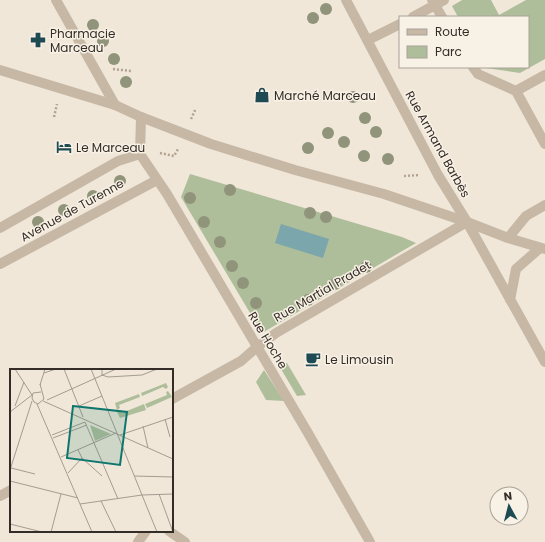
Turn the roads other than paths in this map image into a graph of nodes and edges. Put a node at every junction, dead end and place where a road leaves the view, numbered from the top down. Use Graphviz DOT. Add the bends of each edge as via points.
graph roads {
  1 [pos="56,0"];
  2 [pos="346,0"];
  3 [pos="437,2"];
  4 [pos="415,16"];
  5 [pos="442,16"];
  6 [pos="399,24"];
  7 [pos="368,40"];
  8 [pos="474,68"];
  9 [pos="0,70"];
  10 [pos="545,75"];
  11 [pos="516,91"];
  12 [pos="115,105"];
  13 [pos="141,117"];
  14 [pos="545,144"];
  15 [pos="140,154"];
  16 [pos="157,180"];
  17 [pos="545,206"];
  18 [pos="467,222"];
  19 [pos="0,228"];
  20 [pos="508,238"];
  21 [pos="543,248"];
  22 [pos="0,264"];
  23 [pos="510,300"];
  24 [pos="257,347"];
  25 [pos="545,362"];
  26 [pos="173,398"];
  27 [pos="10,491"];
  28 [pos="0,496"];
  29 [pos="145,532"];
  30 [pos="170,532"];
  31 [pos="138,542"];
  32 [pos="185,542"];
  33 [pos="370,542"];
  1 -- 12 [label="street"];
  2 -- 7 [label="street, Rue Armand Barbès"];
  3 -- 4 [label="street"];
  3 -- 5 [label="street"];
  6 -- 7 [label="street"];
  7 -- 18 [label="street, Rue Armand Barbès" via="438,175"];
  8 -- 11 [label="street" via="478,74"];
  9 -- 12 [label="street"];
  10 -- 11 [label="street"];
  11 -- 14 [label="street"];
  12 -- 13 [label="street"];
  13 -- 15 [label="street"];
  13 -- 18 [label="street" via="211,144"];
  15 -- 16 [label="street, Rue Hoche"];
  15 -- 19 [label="street, Avenue de Turenne" via="118,161"];
  16 -- 22 [label="street, Avenue de Turenne"];
  16 -- 24 [label="street, Rue Hoche"];
  17 -- 20 [label="street" via="526,216"];
  18 -- 20 [label="street"];
  18 -- 23 [label="street, Rue Armand Barbès"];
  18 -- 24 [label="street, Rue Martial Pradet" via="276,333"];
  20 -- 21 [label="street"];
  21 -- 23 [label="street" via="516,269"];
  23 -- 25 [label="street, Rue Armand Barbès"];
  24 -- 26 [label="street, Rue Martial Pradet" via="241,361"];
  24 -- 33 [label="street, Rue Hoche"];
  27 -- 28 [label="street"];
  29 -- 31 [label="street"];
  30 -- 32 [label="street"];
}
